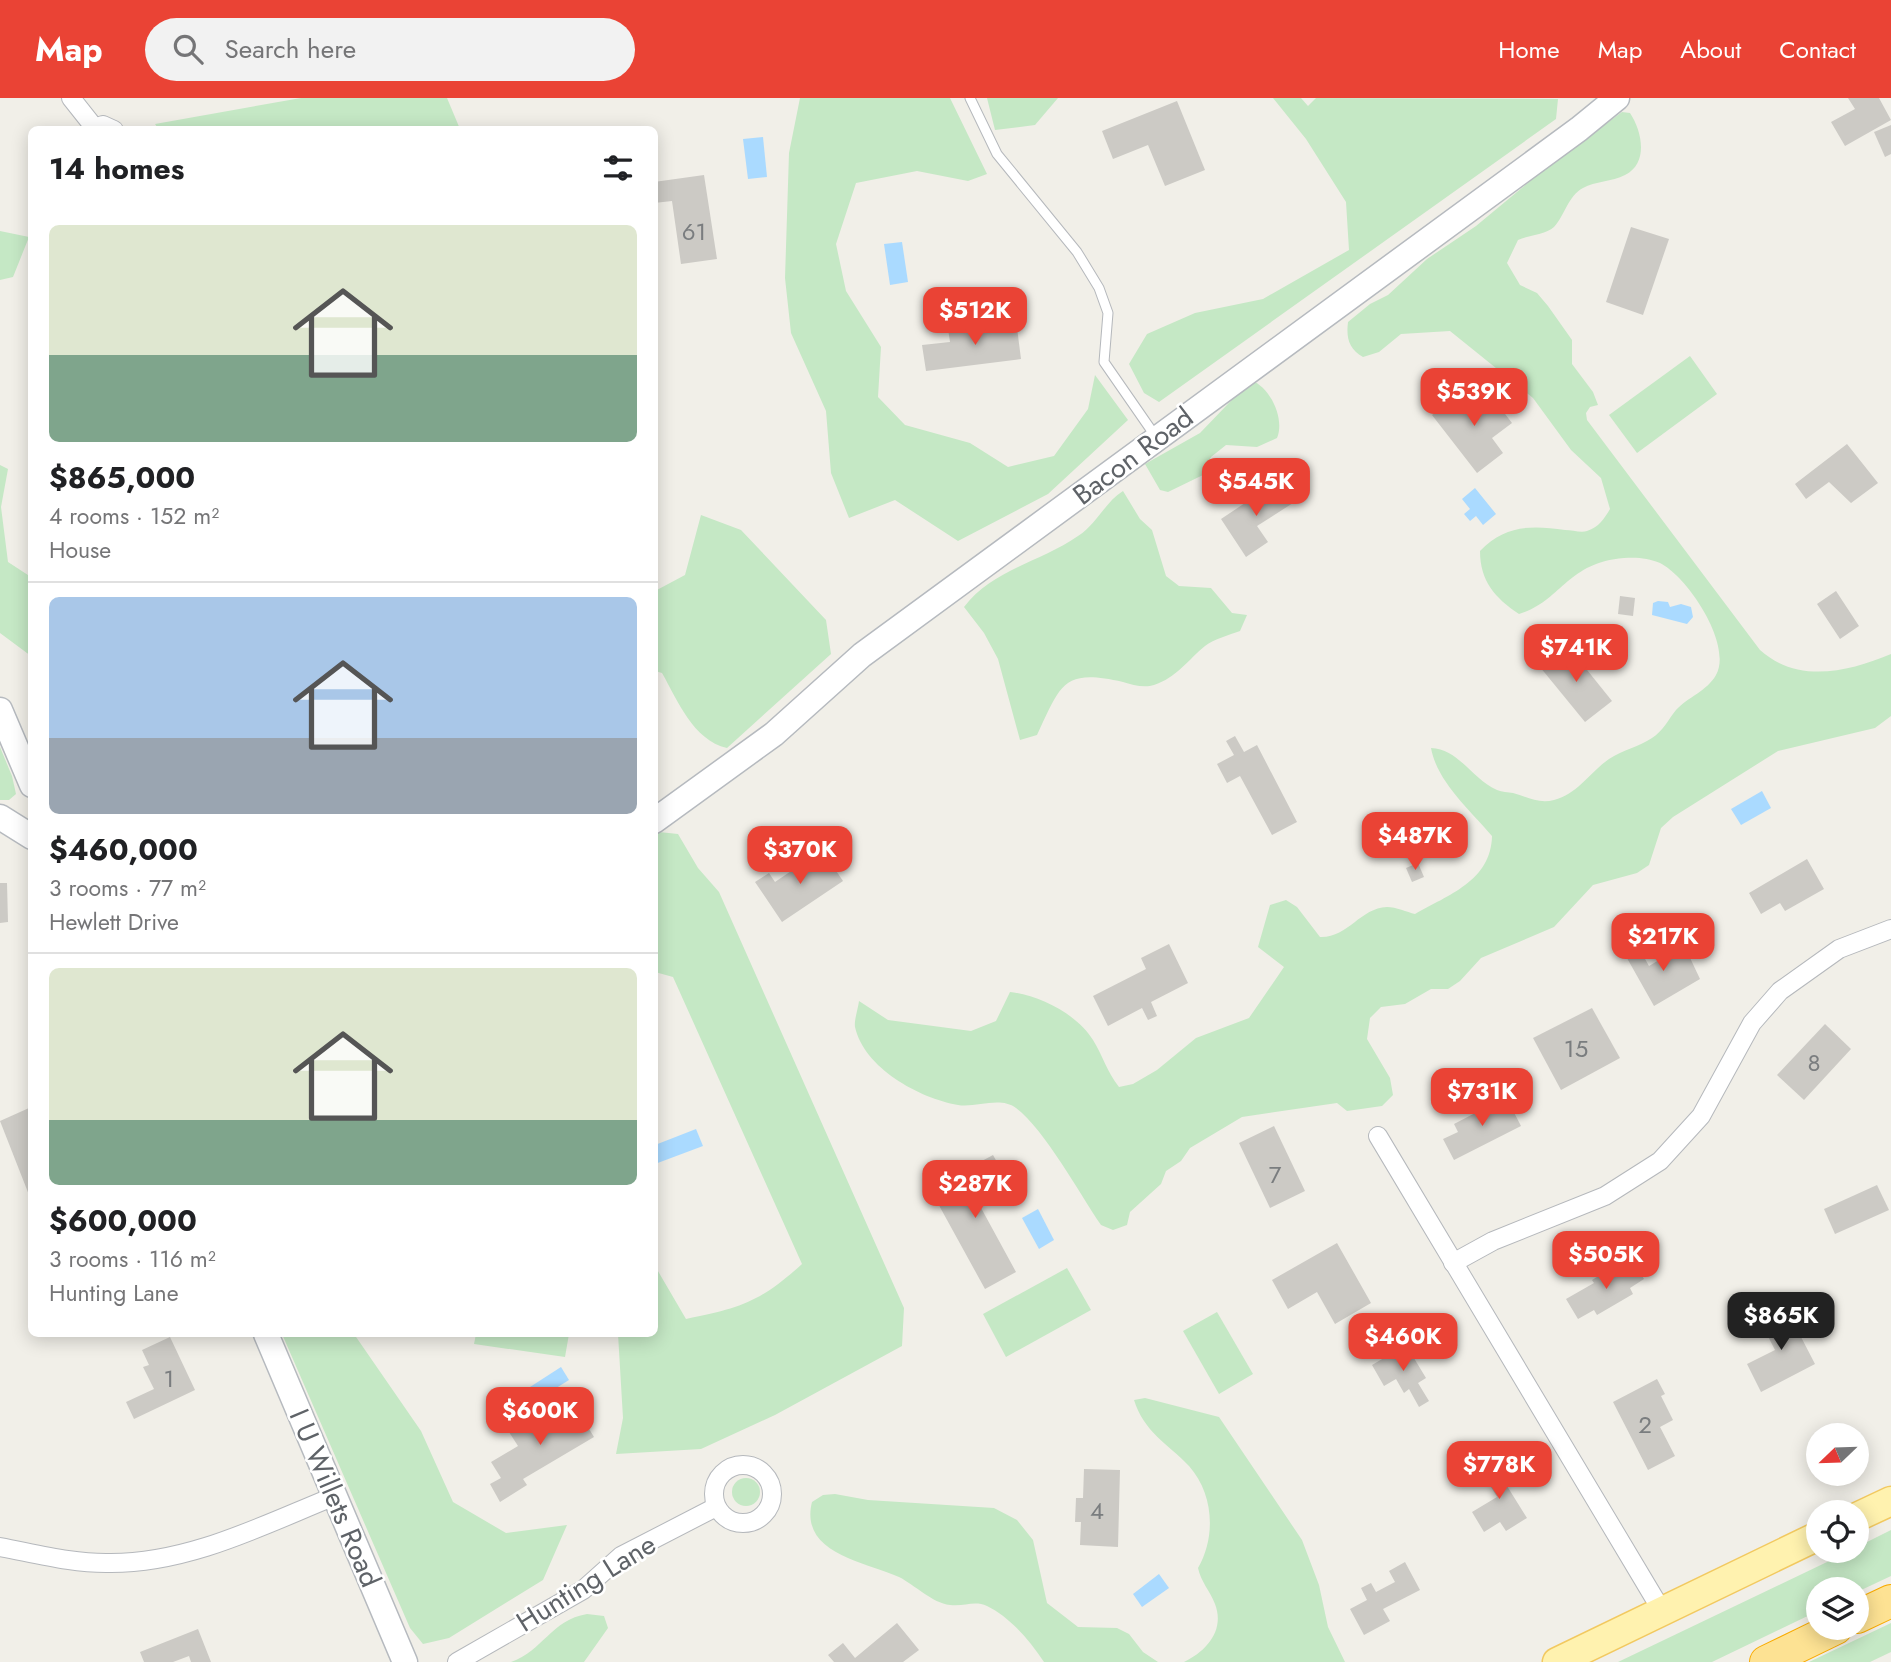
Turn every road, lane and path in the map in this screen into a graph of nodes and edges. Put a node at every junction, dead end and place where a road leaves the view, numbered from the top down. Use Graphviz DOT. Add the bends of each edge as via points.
graph roads {
  1 [pos="71,98"];
  2 [pos="970,98"];
  3 [pos="1617,98"];
  4 [pos="91,126"];
  5 [pos="1157,439"];
  6 [pos="0,710"];
  7 [pos="28,776"];
  8 [pos="0,817"];
  9 [pos="658,818"];
  10 [pos="28,834"];
  11 [pos="1891,929"];
  12 [pos="1378,1136"];
  13 [pos="1453,1263"];
  14 [pos="267,1337"];
  15 [pos="335,1496"];
  16 [pos="1891,1501"];
  17 [pos="716,1507"];
  18 [pos="1869,1511"];
  19 [pos="1806,1542"];
  20 [pos="0,1548"];
  21 [pos="1891,1601"];
  22 [pos="1662,1611"];
  23 [pos="1869,1611"];
  24 [pos="1811,1640"];
  25 [pos="405,1662"];
  26 [pos="457,1662"];
  27 [pos="1557,1662"];
  28 [pos="1766,1662"];
  1 -- 4 [label="street"];
  2 -- 5 [label="lane" via="997,154 1077,253 1099,288 1108,313 1104,362"];
  3 -- 5 [label="street, Bacon Road"];
  5 -- 9 [label="street, Bacon Road" via="862,655 774,734"];
  6 -- 7 [label="street"];
  8 -- 10 [label="street"];
  11 -- 13 [label="street" via="1839,949 1780,991 1752,1023 1701,1116 1660,1161 1605,1196 1493,1241"];
  12 -- 13 [label="street"];
  13 -- 22 [label="street"];
  14 -- 15 [label="street, I U Willets Road"];
  15 -- 20 [label="street" via="203,1549 149,1561 76,1561"];
  15 -- 25 [label="street, I U Willets Road"];
  16 -- 18 [label="main road"];
  17 -- 26 [label="street, Hunting Lane" via="621,1556 583,1590"];
  19 -- 22 [label="main road"];
  21 -- 23 [label="highway"];
  22 -- 27 [label="main road"];
  24 -- 28 [label="highway"];
}
